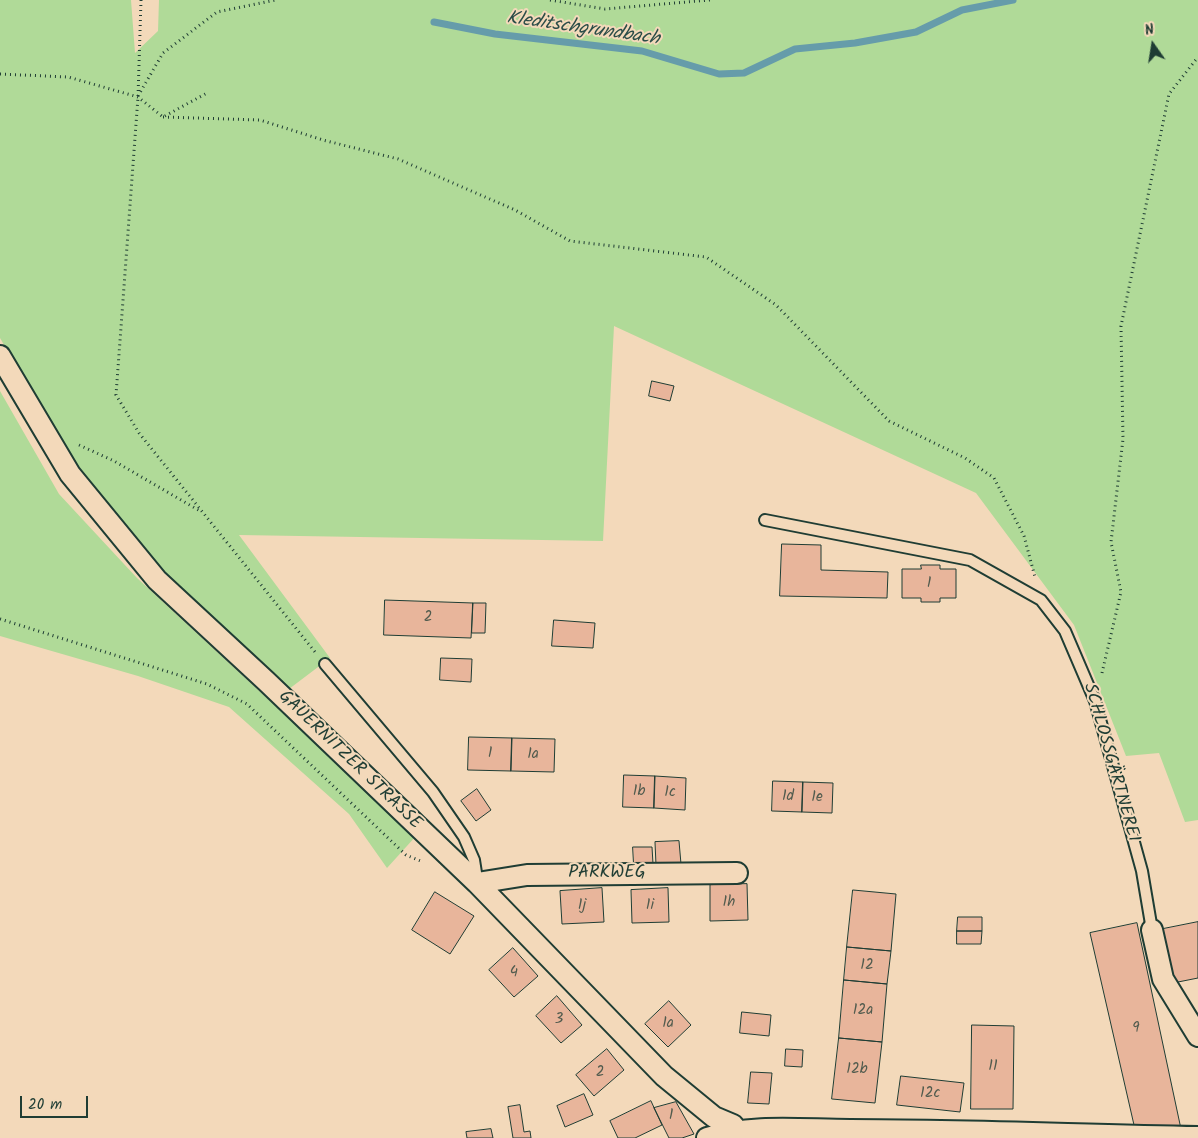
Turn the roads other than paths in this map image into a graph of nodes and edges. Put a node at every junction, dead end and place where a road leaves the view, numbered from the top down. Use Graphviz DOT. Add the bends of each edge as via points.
graph roads {
  1 [pos="0,356"];
  2 [pos="765,520"];
  3 [pos="325,664"];
  4 [pos="737,873"];
  5 [pos="477,883"];
  6 [pos="1152,930"];
  7 [pos="1198,1034"];
  8 [pos="739,1134"];
  9 [pos="1198,1137"];
  10 [pos="707,1138"];
  1 -- 5 [label="street, GAUERNITZER STRASSE" via="70,474 157,580"];
  2 -- 6 [label="lane, SCHLOSSGÄRTNEREI" via="970,560 1040,600 1065,630 1095,701 1142,871"];
  3 -- 5 [label="lane" via="438,799 464,837 474,860"];
  4 -- 5 [label="street, PARKWEG" via="527,874"];
  5 -- 8 [label="street, GAUERNITZER STRASSE" via="664,1076 714,1117 733,1125"];
  6 -- 7 [label="street, SCHLOSSGÄRTNEREI" via="1163,980"];
  8 -- 9 [label="street" via="884,1130"];
  8 -- 10 [label="street"];
}
